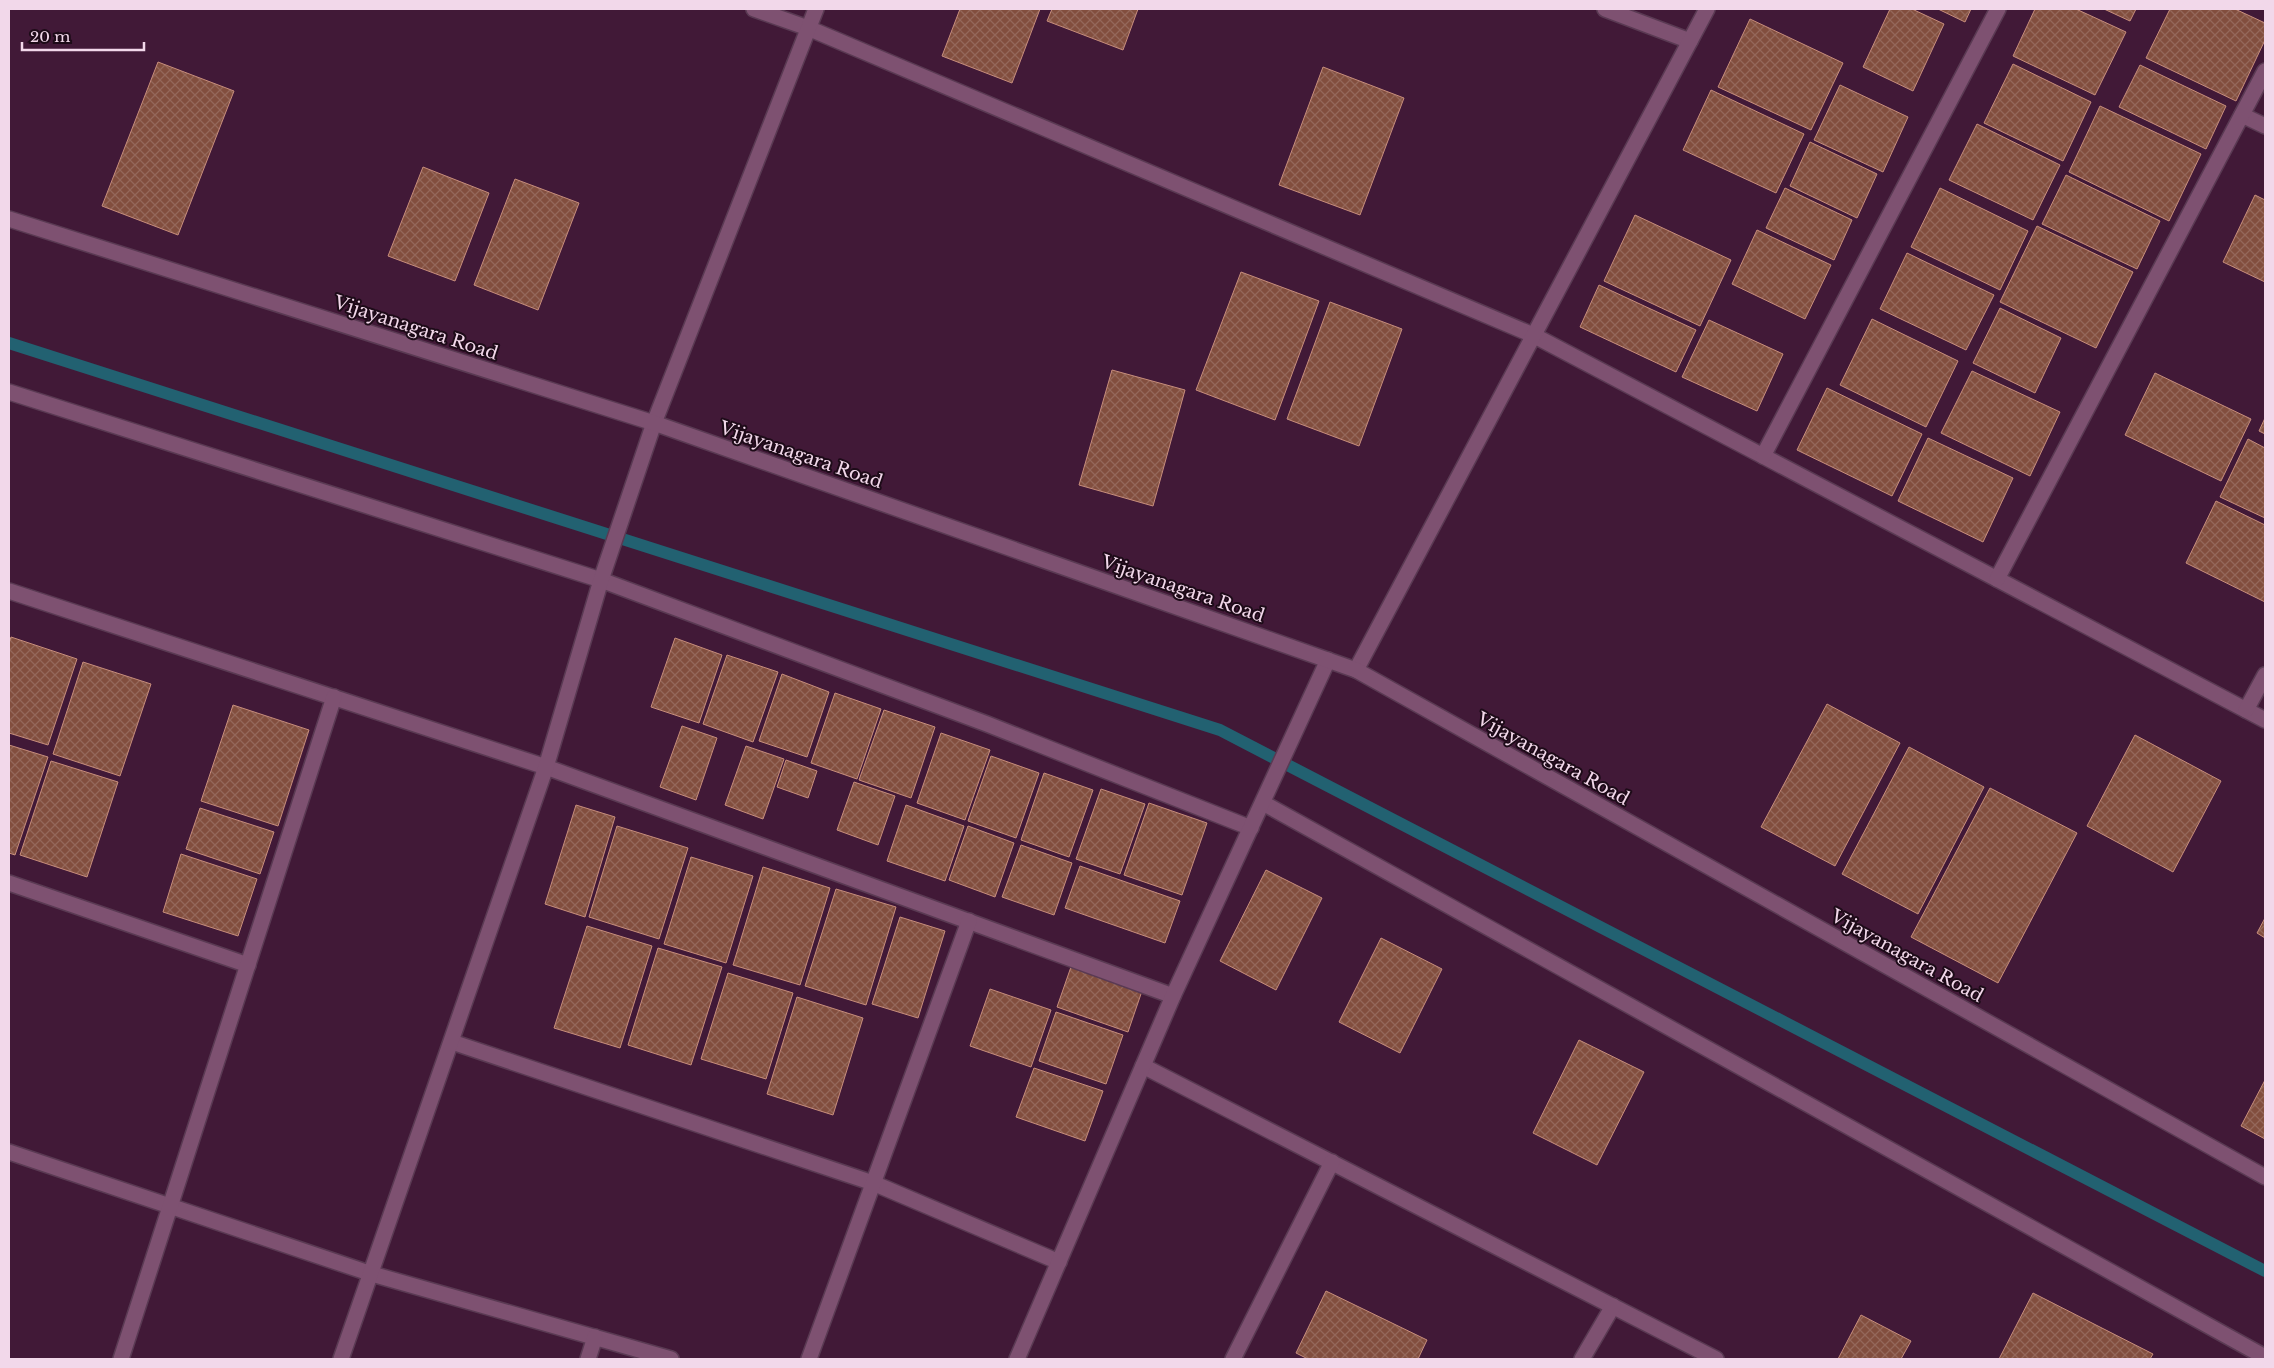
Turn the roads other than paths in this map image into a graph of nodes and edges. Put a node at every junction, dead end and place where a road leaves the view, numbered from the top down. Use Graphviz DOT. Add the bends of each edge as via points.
graph roads {
  1 [pos="754,9"];
  2 [pos="816,9"];
  3 [pos="1605,9"];
  4 [pos="1708,9"];
  5 [pos="1998,9"];
  6 [pos="808,28"];
  7 [pos="1690,41"];
  8 [pos="2265,71"];
  9 [pos="2242,115"];
  10 [pos="2265,126"];
  11 [pos="9,219"];
  12 [pos="1533,335"];
  13 [pos="9,392"];
  14 [pos="654,423"];
  15 [pos="1763,456"];
  16 [pos="1997,579"];
  17 [pos="602,580"];
  18 [pos="9,591"];
  19 [pos="1328,660"];
  20 [pos="1356,670"];
  21 [pos="2265,675"];
  22 [pos="334,698"];
  23 [pos="2246,710"];
  24 [pos="2265,720"];
  25 [pos="546,767"];
  26 [pos="1263,803"];
  27 [pos="1251,828"];
  28 [pos="9,883"];
  29 [pos="969,921"];
  30 [pos="248,965"];
  31 [pos="1173,996"];
  32 [pos="452,1042"];
  33 [pos="1143,1066"];
  34 [pos="9,1152"];
  35 [pos="1332,1162"];
  36 [pos="2265,1177"];
  37 [pos="873,1183"];
  38 [pos="171,1205"];
  39 [pos="1059,1262"];
  40 [pos="372,1274"];
  41 [pos="1612,1306"];
  42 [pos="595,1337"];
  43 [pos="2265,1357"];
  44 [pos="121,1359"];
  45 [pos="342,1359"];
  46 [pos="588,1359"];
  47 [pos="671,1359"];
  48 [pos="809,1359"];
  49 [pos="1017,1359"];
  50 [pos="1233,1359"];
  51 [pos="1582,1359"];
  52 [pos="1716,1359"];
  1 -- 6 [label="street"];
  2 -- 6 [label="street"];
  3 -- 7 [label="street"];
  4 -- 7 [label="street"];
  5 -- 15 [label="street"];
  6 -- 12 [label="street"];
  6 -- 14 [label="street"];
  7 -- 12 [label="street"];
  8 -- 9 [label="street"];
  9 -- 10 [label="street"];
  9 -- 16 [label="street"];
  11 -- 14 [label="street, Vijayanagara Road"];
  12 -- 15 [label="street"];
  12 -- 20 [label="street"];
  13 -- 17 [label="street"];
  14 -- 17 [label="street"];
  14 -- 19 [label="street, Vijayanagara Road"];
  15 -- 16 [label="street"];
  16 -- 23 [label="street"];
  17 -- 25 [label="street"];
  17 -- 27 [label="street" via="987,724"];
  18 -- 22 [label="street"];
  19 -- 20 [label="street, Vijayanagara Road"];
  19 -- 26 [label="street"];
  20 -- 36 [label="street, Vijayanagara Road"];
  21 -- 23 [label="street"];
  22 -- 25 [label="street"];
  22 -- 30 [label="street"];
  23 -- 24 [label="street"];
  25 -- 29 [label="street"];
  25 -- 32 [label="street"];
  26 -- 27 [label="street"];
  26 -- 43 [label="street"];
  27 -- 31 [label="street"];
  28 -- 30 [label="street"];
  29 -- 31 [label="street"];
  29 -- 37 [label="street"];
  30 -- 38 [label="street"];
  31 -- 33 [label="street"];
  32 -- 37 [label="street"];
  32 -- 40 [label="street"];
  33 -- 35 [label="street"];
  33 -- 39 [label="street"];
  34 -- 38 [label="street"];
  35 -- 41 [label="street"];
  35 -- 50 [label="street"];
  37 -- 39 [label="street"];
  37 -- 48 [label="street"];
  38 -- 40 [label="street"];
  38 -- 44 [label="street"];
  39 -- 49 [label="street"];
  40 -- 42 [label="street"];
  40 -- 45 [label="street"];
  41 -- 51 [label="street"];
  41 -- 52 [label="street"];
  42 -- 46 [label="street"];
  42 -- 47 [label="street"];
}
